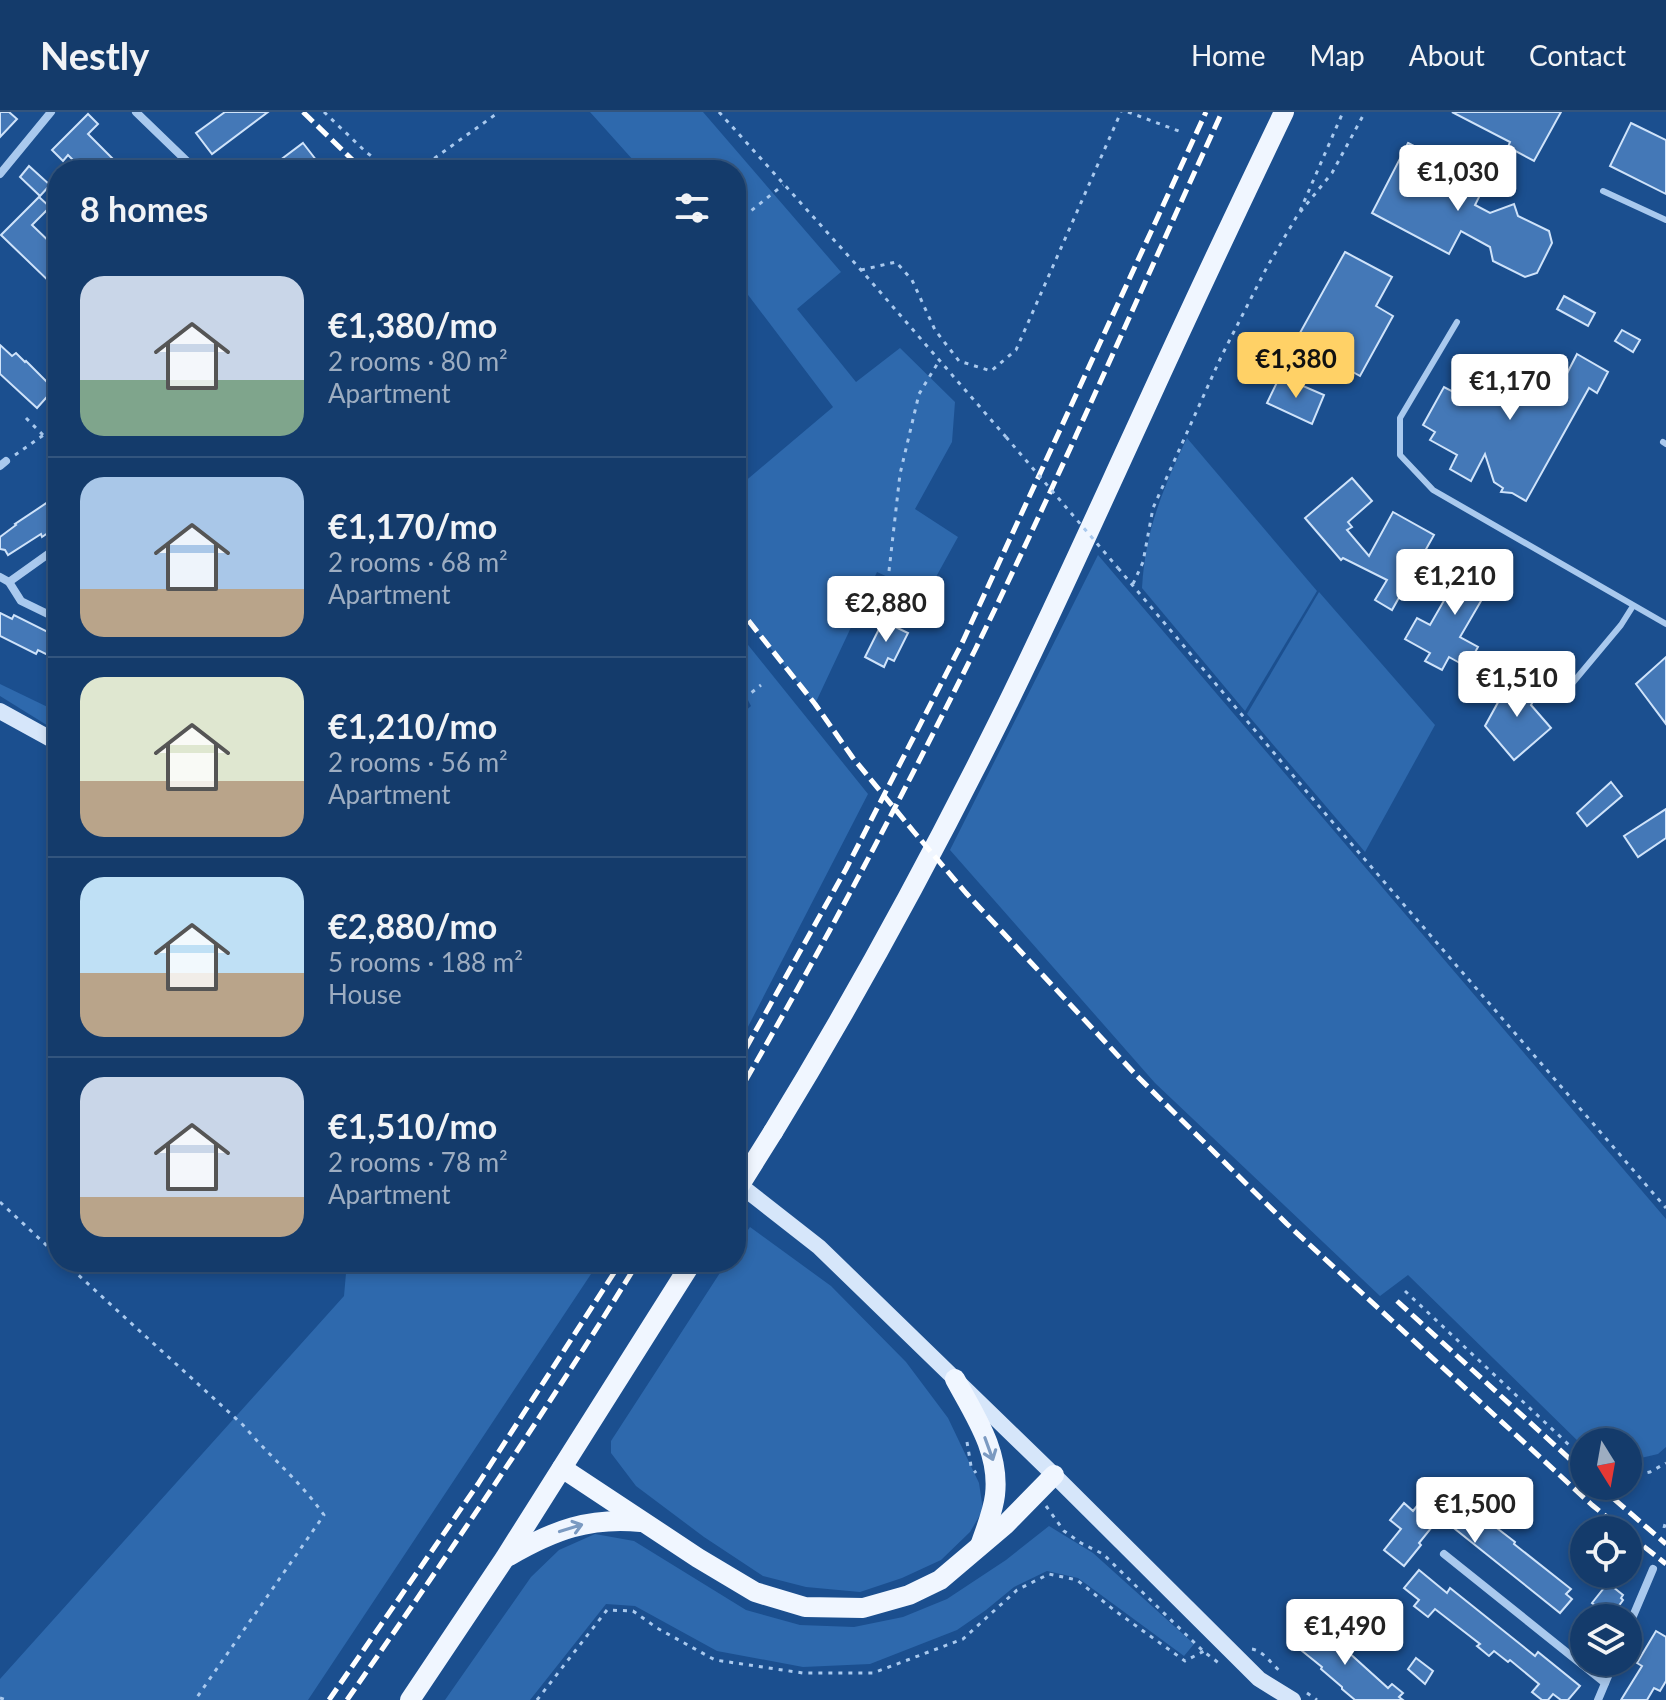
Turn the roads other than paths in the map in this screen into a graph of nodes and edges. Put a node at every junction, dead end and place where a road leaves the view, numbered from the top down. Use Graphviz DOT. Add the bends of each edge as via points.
graph roads {
  1 [pos="51,112"];
  2 [pos="136,112"];
  3 [pos="1284,112"];
  4 [pos="186,160"];
  5 [pos="0,174"];
  6 [pos="1603,191"];
  7 [pos="1666,220"];
  8 [pos="1457,322"];
  9 [pos="48,554"];
  10 [pos="0,577"];
  11 [pos="9,582"];
  12 [pos="1633,606"];
  13 [pos="48,614"];
  14 [pos="1666,624"];
  15 [pos="1565,692"];
  16 [pos="0,711"];
  17 [pos="48,737"];
  18 [pos="746,1175"];
  19 [pos="746,1190"];
  20 [pos="686,1272"];
  21 [pos="955,1379"];
  22 [pos="562,1468"];
  23 [pos="1054,1475"];
  24 [pos="641,1522"];
  25 [pos="979,1547"];
  26 [pos="1444,1554"];
  27 [pos="505,1558"];
  28 [pos="1653,1569"];
  29 [pos="1638,1604"];
  30 [pos="1608,1676"];
  31 [pos="1605,1683"];
  32 [pos="410,1700"];
  33 [pos="1293,1700"];
  34 [pos="1598,1700"];
  1 -- 5 [label="street"];
  2 -- 4 [label="street"];
  3 -- 18 [label="main road, bridge" via="1000,719 828,1041"];
  6 -- 7 [label="lane"];
  8 -- 12 [label="lane" via="1400,418 1400,455 1433,490"];
  9 -- 11 [label="street"];
  10 -- 11 [label="street"];
  11 -- 13 [label="street" via="21,601"];
  12 -- 14 [label="lane"];
  12 -- 15 [label="lane"];
  16 -- 17 [label="street"];
  19 -- 21 [label="street" via="819,1247"];
  20 -- 22 [label="main road"];
  21 -- 23 [label="street"];
  21 -- 25 [label="main road, one-way" via="993,1454 996,1472 995,1497"];
  22 -- 24 [label="main road"];
  22 -- 27 [label="main road"];
  23 -- 25 [label="main road"];
  23 -- 33 [label="street" via="1259,1679"];
  24 -- 25 [label="main road" via="755,1592 805,1607 863,1608 909,1595 940,1580"];
  27 -- 24 [label="main road, one-way" via="535,1541 592,1522"];
  26 -- 31 [label="street"];
  27 -- 32 [label="main road"];
  28 -- 29 [label="street"];
  30 -- 31 [label="street"];
  31 -- 34 [label="street"];
}
